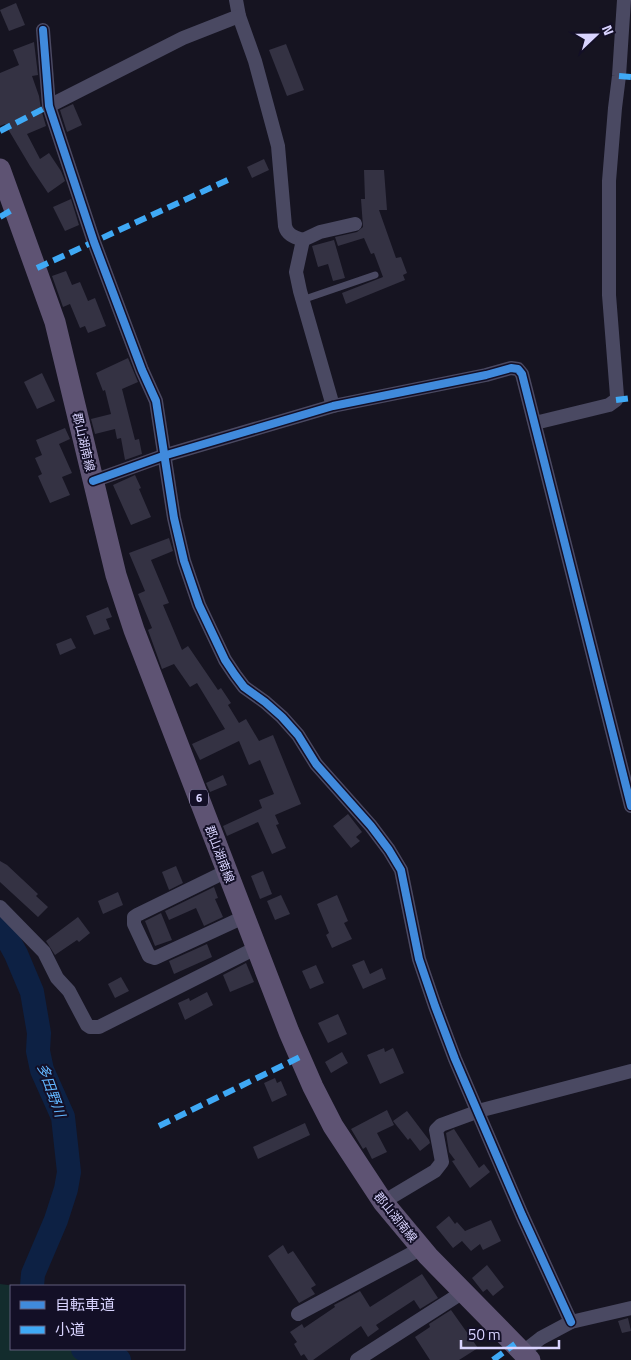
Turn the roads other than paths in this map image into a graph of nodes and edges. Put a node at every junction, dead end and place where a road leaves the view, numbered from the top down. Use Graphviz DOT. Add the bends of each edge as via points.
graph roads {
  1 [pos="236,0"];
  2 [pos="624,0"];
  3 [pos="239,16"];
  4 [pos="43,30"];
  5 [pos="49,106"];
  6 [pos="0,169"];
  7 [pos="355,224"];
  8 [pos="303,240"];
  9 [pos="375,274"];
  10 [pos="302,300"];
  11 [pos="333,406"];
  12 [pos="536,423"];
  13 [pos="163,456"];
  14 [pos="93,482"];
  15 [pos="631,806"];
  16 [pos="227,871"];
  17 [pos="0,907"];
  18 [pos="244,917"];
  19 [pos="256,948"];
  20 [pos="631,1071"];
  21 [pos="479,1111"];
  22 [pos="383,1202"];
  23 [pos="422,1248"];
  24 [pos="463,1292"];
  25 [pos="631,1308"];
  26 [pos="298,1314"];
  27 [pos="571,1322"];
  28 [pos="526,1356"];
  29 [pos="357,1360"];
  1 -- 3 [label="street"];
  2 -- 12 [label="street" via="609,181 609,295 618,396 609,405"];
  3 -- 5 [label="street" via="183,38"];
  3 -- 8 [label="street" via="278,146 286,232"];
  4 -- 5 [label="street"];
  5 -- 13 [label="street" via="99,256 156,401"];
  6 -- 14 [label="main road, 郡山湖南線 / 6" via="56,322"];
  7 -- 8 [label="street" via="320,232"];
  8 -- 10 [label="street" via="296,272"];
  9 -- 10 [label="lane"];
  10 -- 11 [label="street"];
  11 -- 12 [label="street" via="512,368 522,374"];
  11 -- 13 [label="street"];
  12 -- 15 [label="street"];
  13 -- 14 [label="street"];
  13 -- 21 [label="street" via="184,561 199,605 225,660 244,687 282,717 298,735 316,764 371,826 401,870 419,959"];
  14 -- 16 [label="main road, 郡山湖南線 / 6" via="134,630"];
  16 -- 18 [label="main road, 郡山湖南線 / 6"];
  16 -- 18 [label="street" via="137,914 134,924 148,956 155,958"];
  17 -- 19 [label="street" via="44,952 57,978 69,991 90,1027 99,1026"];
  18 -- 19 [label="main road, 郡山湖南線 / 6"];
  19 -- 22 [label="main road, 郡山湖南線 / 6" via="313,1087 333,1126"];
  20 -- 21 [label="street"];
  21 -- 22 [label="street" via="438,1127 436,1135 442,1162 436,1171"];
  21 -- 27 [label="street"];
  22 -- 23 [label="main road, 郡山湖南線 / 6"];
  23 -- 24 [label="main road, 郡山湖南線 / 6"];
  23 -- 26 [label="street"];
  24 -- 28 [label="main road, 郡山湖南線 / 6"];
  24 -- 29 [label="street"];
  25 -- 27 [label="street"];
  27 -- 28 [label="street" via="541,1338"];
}
